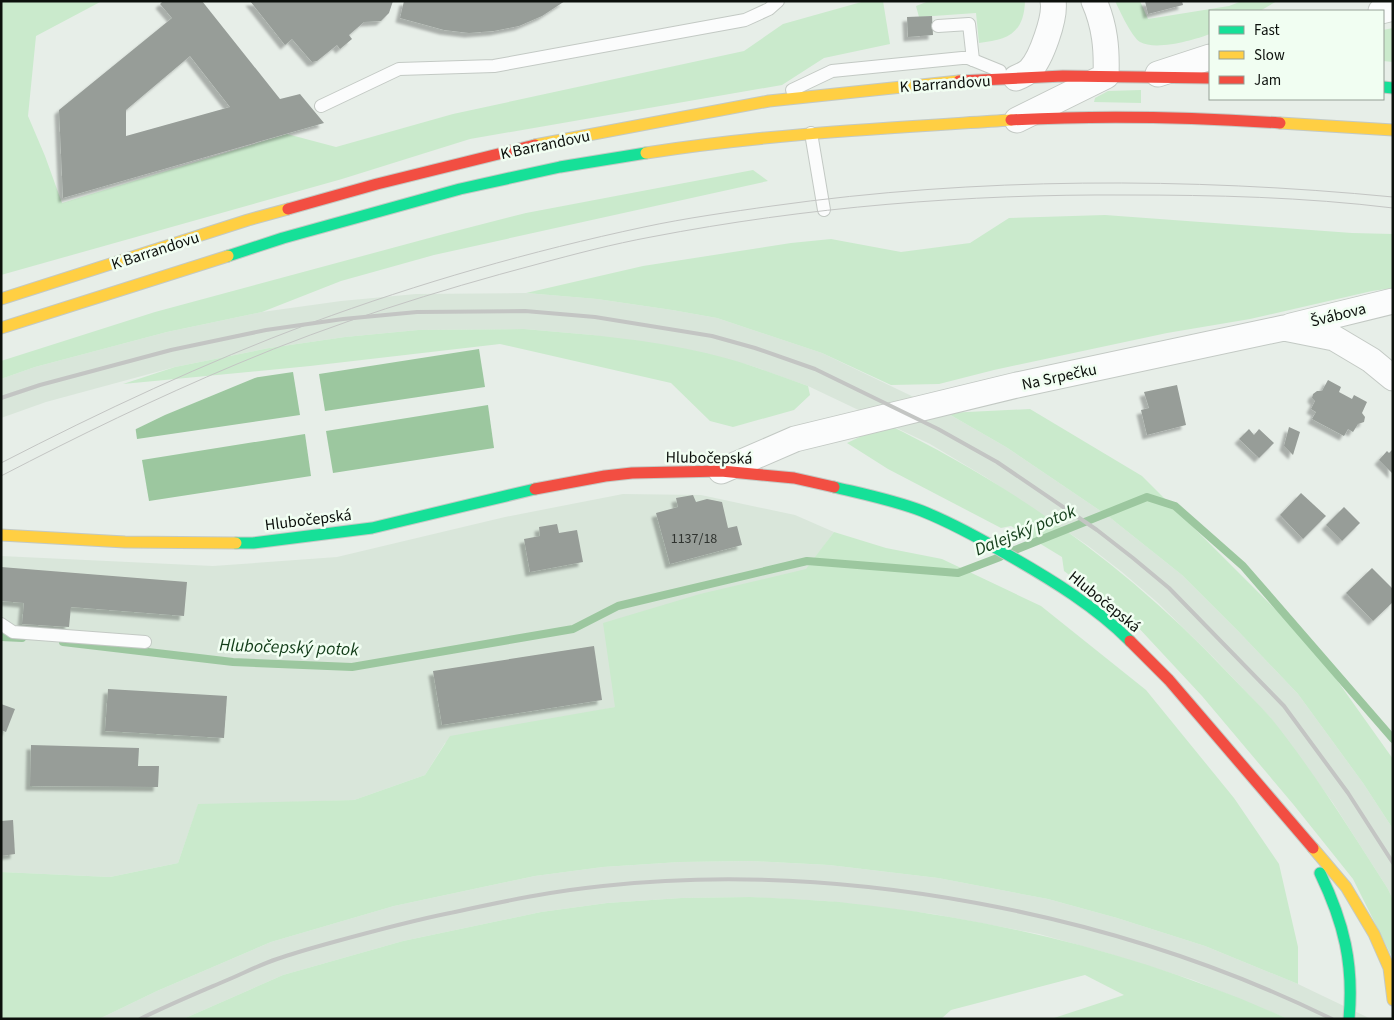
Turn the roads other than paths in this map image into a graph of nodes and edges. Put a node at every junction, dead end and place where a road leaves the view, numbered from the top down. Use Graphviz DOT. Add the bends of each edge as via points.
graph roads {
  1 [pos="778,1"];
  2 [pos="1053,1"];
  3 [pos="1094,1"];
  4 [pos="938,26"];
  5 [pos="1209,57"];
  6 [pos="973,60"];
  7 [pos="1106,76"];
  8 [pos="1149,76"];
  9 [pos="1016,78"];
  10 [pos="1209,78"];
  11 [pos="768,101"];
  12 [pos="321,106"];
  13 [pos="1016,120"];
  14 [pos="1393,130"];
  15 [pos="811,133"];
  16 [pos="824,210"];
  17 [pos="1,299"];
  18 [pos="1393,301"];
  19 [pos="1,328"];
  20 [pos="1284,328"];
  21 [pos="1393,378"];
  22 [pos="721,471"];
  23 [pos="1,535"];
  24 [pos="1,624"];
  25 [pos="145,642"];
  26 [pos="1296,828"];
  27 [pos="1392,1003"];
  28 [pos="1349,1019"];
  1 -- 12 [label="lane" via="745,20 494,66 399,69"];
  2 -- 9 [label="street" via="1052,24 1035,63"];
  3 -- 7 [label="street" via="1105,37"];
  4 -- 6 [label="lane" via="969,24"];
  5 -- 8 [label="street"];
  6 -- 9 [label="lane"];
  6 -- 11 [label="lane" via="962,58 832,71"];
  7 -- 8 [label="main road, K Barrandovu"];
  7 -- 9 [label="main road, K Barrandovu"];
  7 -- 13 [label="street, K Barrandovu"];
  8 -- 10 [label="main road, K Barrandovu"];
  9 -- 11 [label="main road, K Barrandovu" via="898,86"];
  11 -- 17 [label="main road, K Barrandovu" via="547,142 377,184 248,220"];
  13 -- 14 [label="main road, K Barrandovu" via="1177,118"];
  13 -- 15 [label="main road, K Barrandovu"];
  15 -- 16 [label="lane"];
  15 -- 19 [label="main road, K Barrandovu" via="640,154 560,167 460,189 283,238"];
  18 -- 20 [label="street, Švábova"];
  20 -- 21 [label="street, Na Srpečku" via="1334,338 1371,360"];
  20 -- 22 [label="street, Na Srpečku" via="1017,385 800,438"];
  22 -- 23 [label="main road, Hlubočepská" via="606,476 511,494 372,528 253,543 125,542"];
  22 -- 26 [label="main road, Hlubočepská" via="794,478 874,496 922,512 979,538 1055,582 1118,629 1169,680"];
  24 -- 25 [label="lane" via="13,632"];
  26 -- 27 [label="main road, Hlubočepská" via="1346,887 1374,934 1389,968"];
  26 -- 28 [label="main road, Hlubočepská" via="1329,891 1344,930 1352,996"];
}
